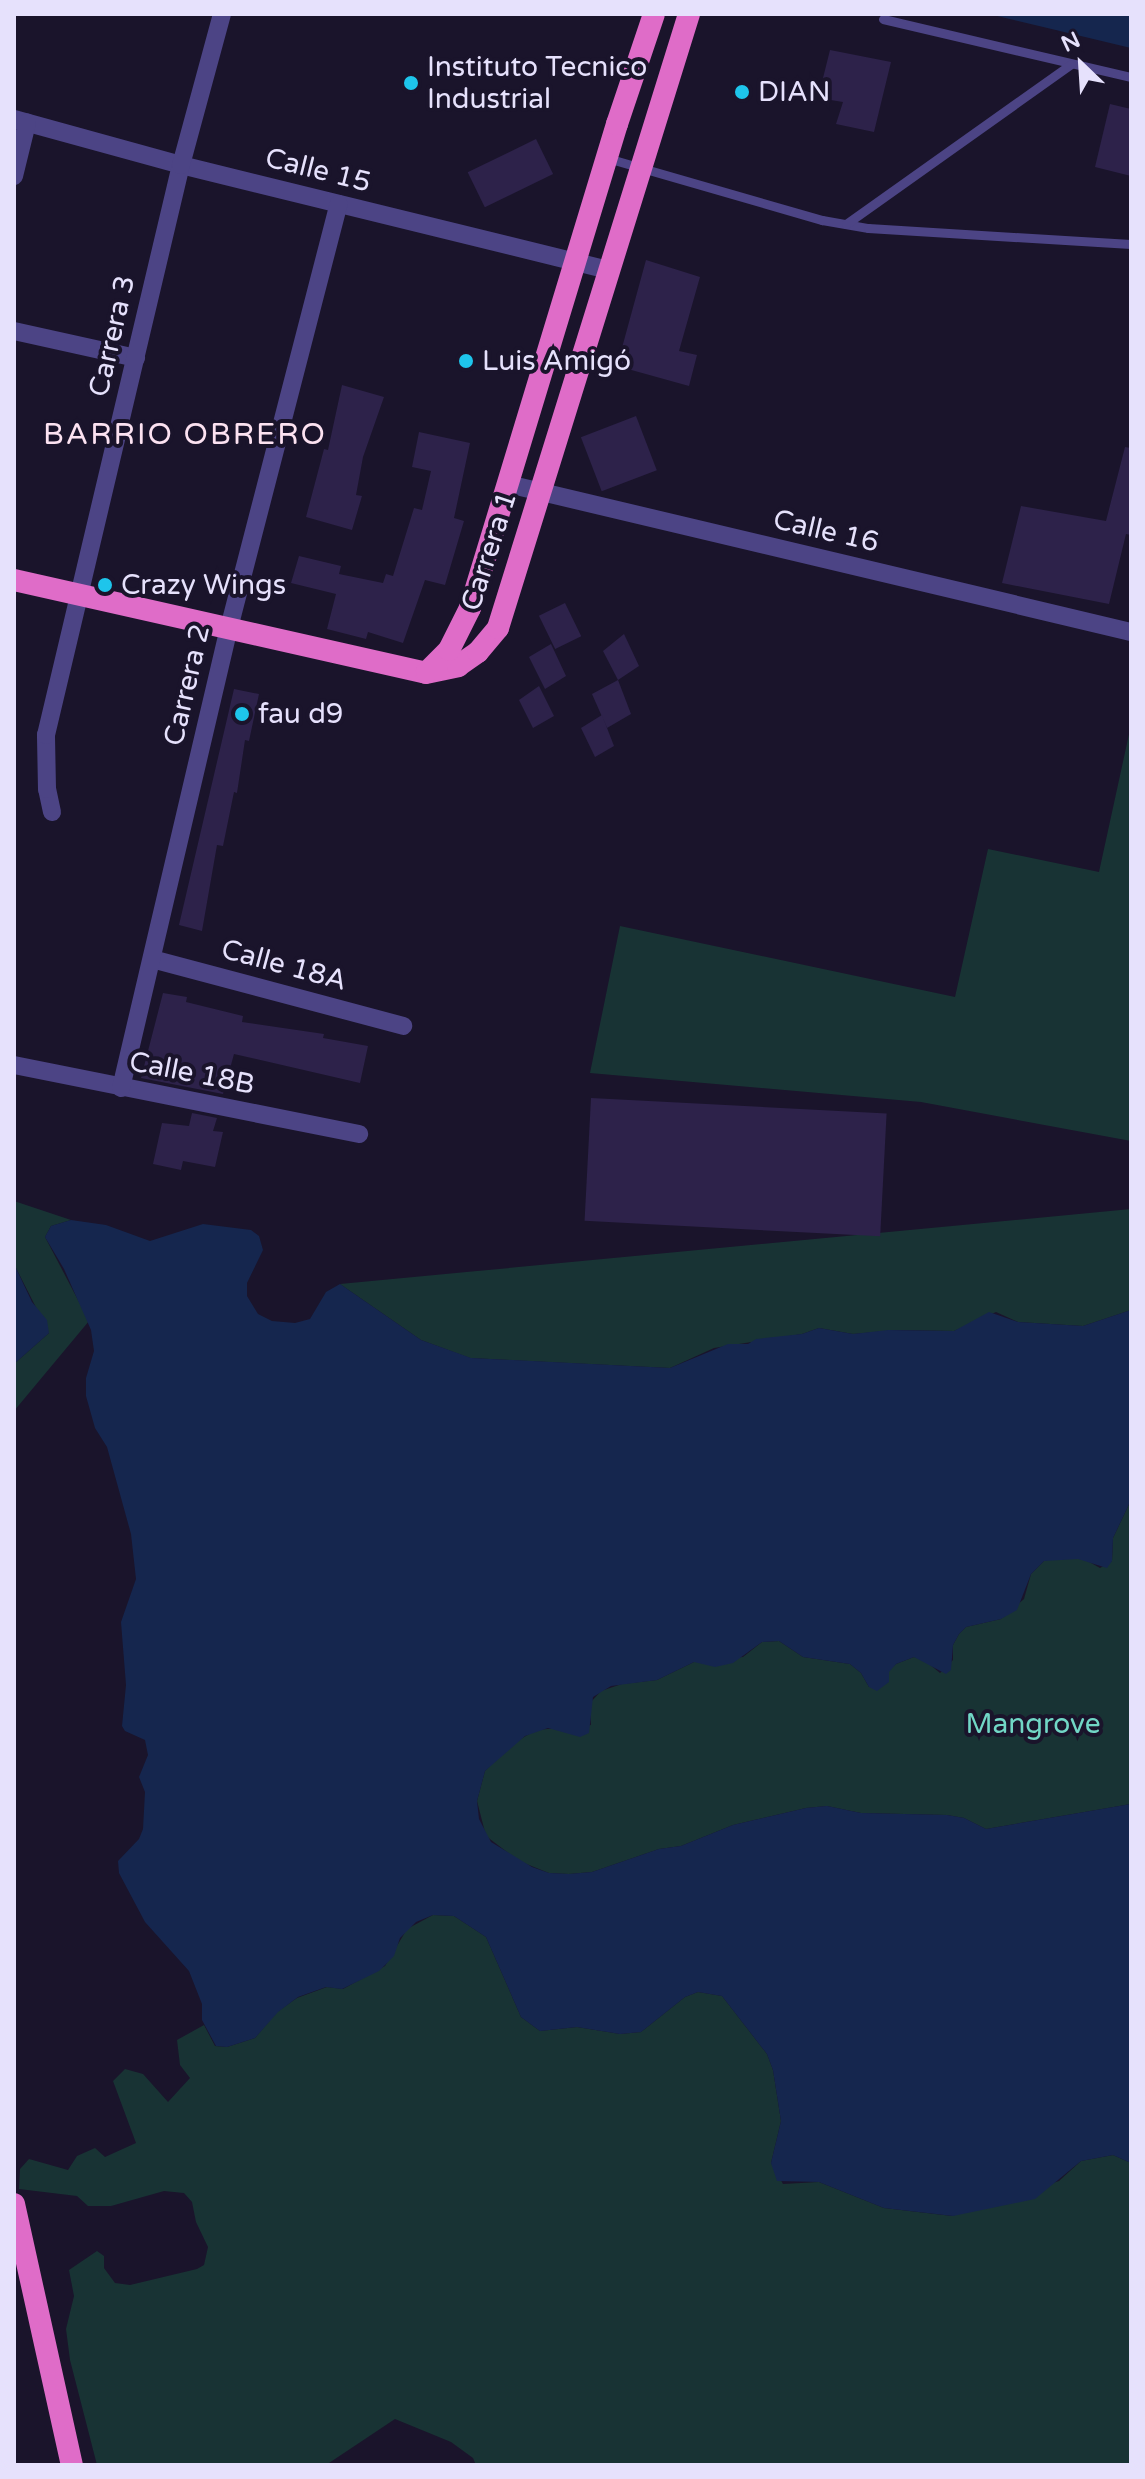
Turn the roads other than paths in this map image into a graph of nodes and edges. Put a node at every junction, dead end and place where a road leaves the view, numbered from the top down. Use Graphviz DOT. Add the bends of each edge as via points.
graph roads {
  1 [pos="222,14"];
  2 [pos="654,14"];
  3 [pos="689,14"];
  4 [pos="883,19"];
  5 [pos="1071,64"];
  6 [pos="1131,77"];
  7 [pos="20,121"];
  8 [pos="607,158"];
  9 [pos="181,165"];
  10 [pos="641,168"];
  11 [pos="14,176"];
  12 [pos="339,204"];
  13 [pos="846,224"];
  14 [pos="1131,244"];
  15 [pos="575,262"];
  16 [pos="609,270"];
  17 [pos="14,331"];
  18 [pos="136,358"];
  19 [pos="508,484"];
  20 [pos="540,492"];
  21 [pos="14,580"];
  22 [pos="80,593"];
  23 [pos="229,628"];
  24 [pos="1131,632"];
  25 [pos="426,673"];
  26 [pos="52,812"];
  27 [pos="152,959"];
  28 [pos="403,1026"];
  29 [pos="14,1065"];
  30 [pos="121,1088"];
  31 [pos="359,1134"];
  32 [pos="14,2204"];
  33 [pos="72,2465"];
  1 -- 9 [label="street, Carrera 3"];
  2 -- 8 [label="highway, Carrera 1"];
  3 -- 10 [label="highway, Carrera 1"];
  4 -- 5 [label="lane"];
  5 -- 6 [label="lane"];
  5 -- 13 [label="lane"];
  7 -- 9 [label="street, Calle 15"];
  7 -- 11 [label="street"];
  8 -- 10 [label="lane"];
  8 -- 15 [label="highway, Carrera 1"];
  9 -- 12 [label="street, Calle 15"];
  9 -- 18 [label="street, Carrera 3"];
  10 -- 13 [label="lane"];
  10 -- 16 [label="highway, Carrera 1"];
  12 -- 15 [label="street, Calle 15"];
  12 -- 23 [label="street, Carrera 2"];
  13 -- 14 [label="lane"];
  15 -- 16 [label="street, Calle 15"];
  15 -- 19 [label="highway, Carrera 1"];
  16 -- 20 [label="highway, Carrera 1"];
  17 -- 18 [label="street"];
  18 -- 22 [label="street, Carrera 3"];
  19 -- 20 [label="street, Calle 16"];
  19 -- 25 [label="highway, Carrera 1" via="470,608 449,650"];
  20 -- 24 [label="street, Calle 16"];
  20 -- 25 [label="highway, Carrera 1" via="498,628 458,666"];
  21 -- 22 [label="highway"];
  22 -- 23 [label="highway"];
  22 -- 26 [label="street, Carrera 3" via="46,735"];
  23 -- 25 [label="highway"];
  23 -- 27 [label="street, Carrera 2"];
  27 -- 28 [label="street, Calle 18A"];
  27 -- 30 [label="street, Carrera 2"];
  29 -- 30 [label="street, Calle 18B"];
  30 -- 31 [label="street, Calle 18B"];
  32 -- 33 [label="highway"];
}
